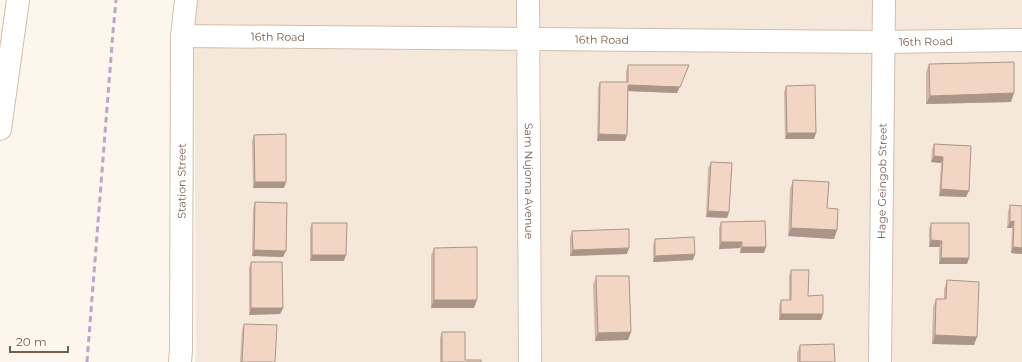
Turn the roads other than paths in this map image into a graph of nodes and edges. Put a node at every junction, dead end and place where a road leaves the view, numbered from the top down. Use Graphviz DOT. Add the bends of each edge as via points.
graph roads {
  1 [pos="18,0"];
  2 [pos="186,0"];
  3 [pos="528,0"];
  4 [pos="884,0"];
  5 [pos="182,36"];
  6 [pos="528,39"];
  7 [pos="1022,40"];
  8 [pos="884,42"];
  9 [pos="0,129"];
  10 [pos="180,362"];
  11 [pos="530,362"];
  12 [pos="880,362"];
  1 -- 9 [label="street"];
  2 -- 5 [label="street, Station Street"];
  3 -- 6 [label="street, Sam Nujoma Avenue"];
  4 -- 8 [label="street, Hage Geingob Street"];
  5 -- 6 [label="street, 16th Road"];
  5 -- 10 [label="street, Station Street"];
  6 -- 8 [label="street, 16th Road"];
  6 -- 11 [label="street, Sam Nujoma Avenue"];
  7 -- 8 [label="street, 16th Road"];
  8 -- 12 [label="street, Hage Geingob Street"];
}
